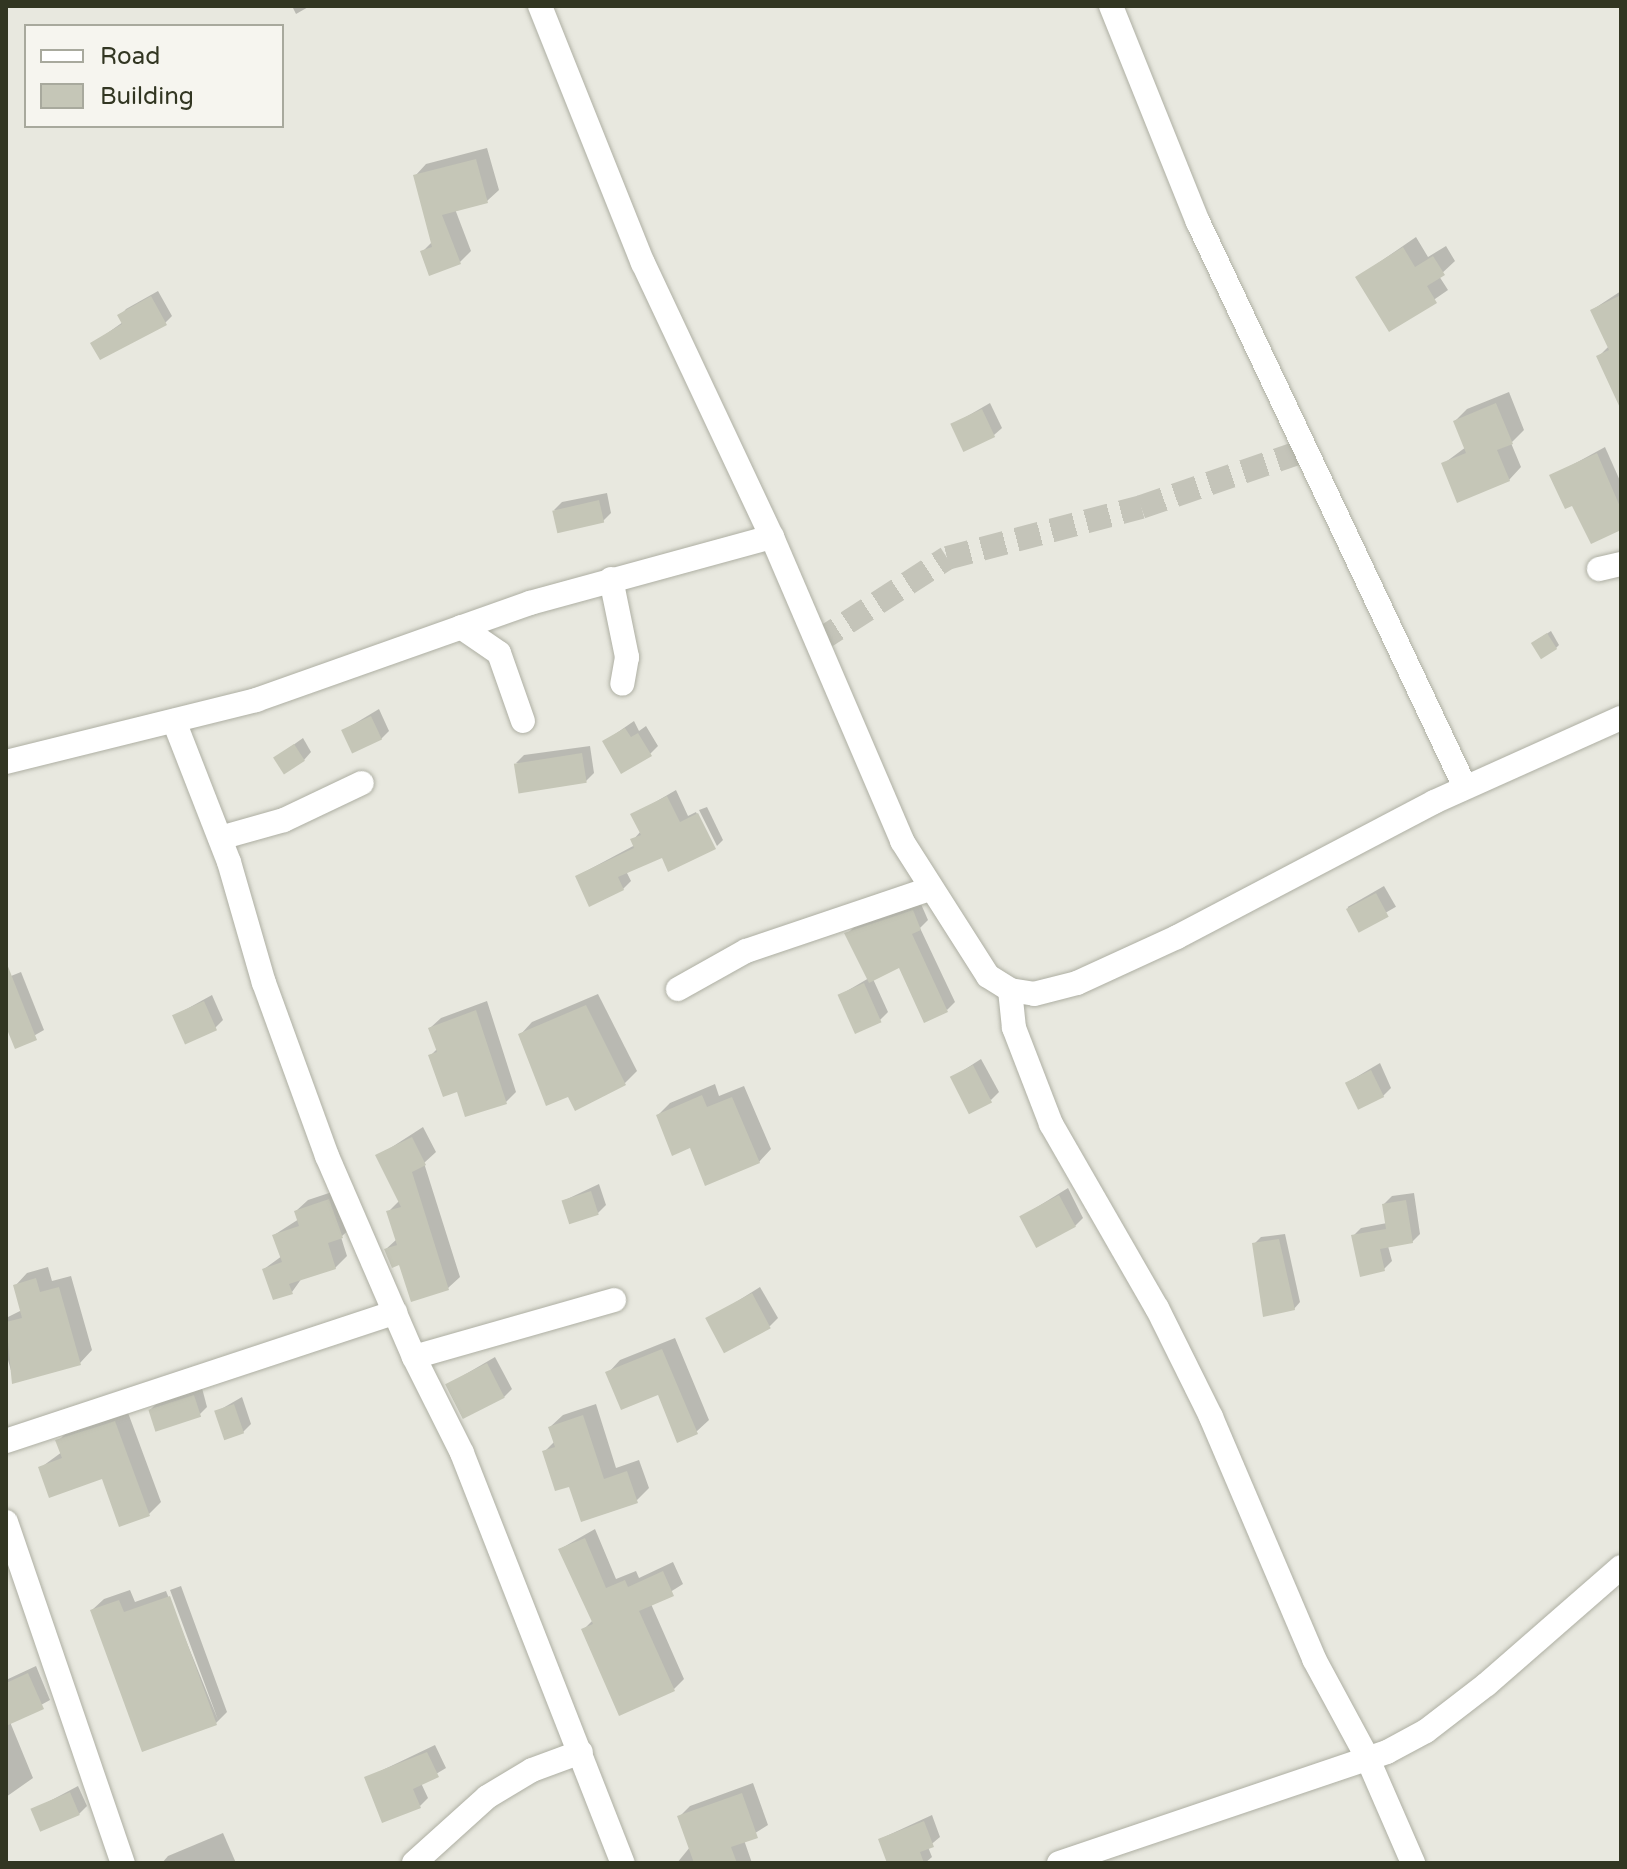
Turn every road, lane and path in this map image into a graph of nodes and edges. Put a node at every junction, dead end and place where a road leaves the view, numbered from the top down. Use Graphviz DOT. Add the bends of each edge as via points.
graph roads {
  1 [pos="540,6"];
  2 [pos="1111,6"];
  3 [pos="772,537"];
  4 [pos="611,579"];
  5 [pos="461,627"];
  6 [pos="622,684"];
  7 [pos="1621,718"];
  8 [pos="174,721"];
  9 [pos="523,721"];
  10 [pos="6,762"];
  11 [pos="362,783"];
  12 [pos="1465,787"];
  13 [pos="220,838"];
  14 [pos="929,889"];
  15 [pos="678,989"];
  16 [pos="1010,990"];
  17 [pos="614,1300"];
  18 [pos="395,1312"];
  19 [pos="414,1357"];
  20 [pos="6,1441"];
  21 [pos="6,1522"];
  22 [pos="1621,1567"];
  23 [pos="581,1752"];
  24 [pos="1367,1757"];
  25 [pos="123,1863"];
  26 [pos="414,1863"];
  27 [pos="623,1863"];
  28 [pos="1059,1863"];
  29 [pos="1413,1863"];
  1 -- 3 [label="street" via="643,263"];
  2 -- 12 [label="street" via="1198,222"];
  3 -- 4 [label="street"];
  3 -- 14 [label="street" via="852,729"];
  4 -- 5 [label="street"];
  4 -- 6 [label="street" via="627,657"];
  5 -- 8 [label="street" via="356,668"];
  5 -- 9 [label="street" via="499,653"];
  7 -- 12 [label="street"];
  8 -- 10 [label="street"];
  8 -- 13 [label="street"];
  11 -- 13 [label="street" via="284,820"];
  12 -- 16 [label="street" via="1104,972 1055,992"];
  13 -- 18 [label="street" via="294,1070"];
  14 -- 15 [label="street" via="746,951"];
  14 -- 16 [label="street" via="988,976"];
  16 -- 24 [label="street" via="1028,1073 1051,1124 1157,1308 1258,1521 1314,1659"];
  17 -- 19 [label="street"];
  18 -- 19 [label="street"];
  18 -- 20 [label="street"];
  19 -- 23 [label="street" via="462,1453"];
  21 -- 25 [label="street"];
  22 -- 24 [label="street" via="1555,1628 1426,1731"];
  23 -- 26 [label="street" via="532,1770 487,1797"];
  23 -- 27 [label="street"];
  24 -- 28 [label="street"];
  24 -- 29 [label="street"];
}
